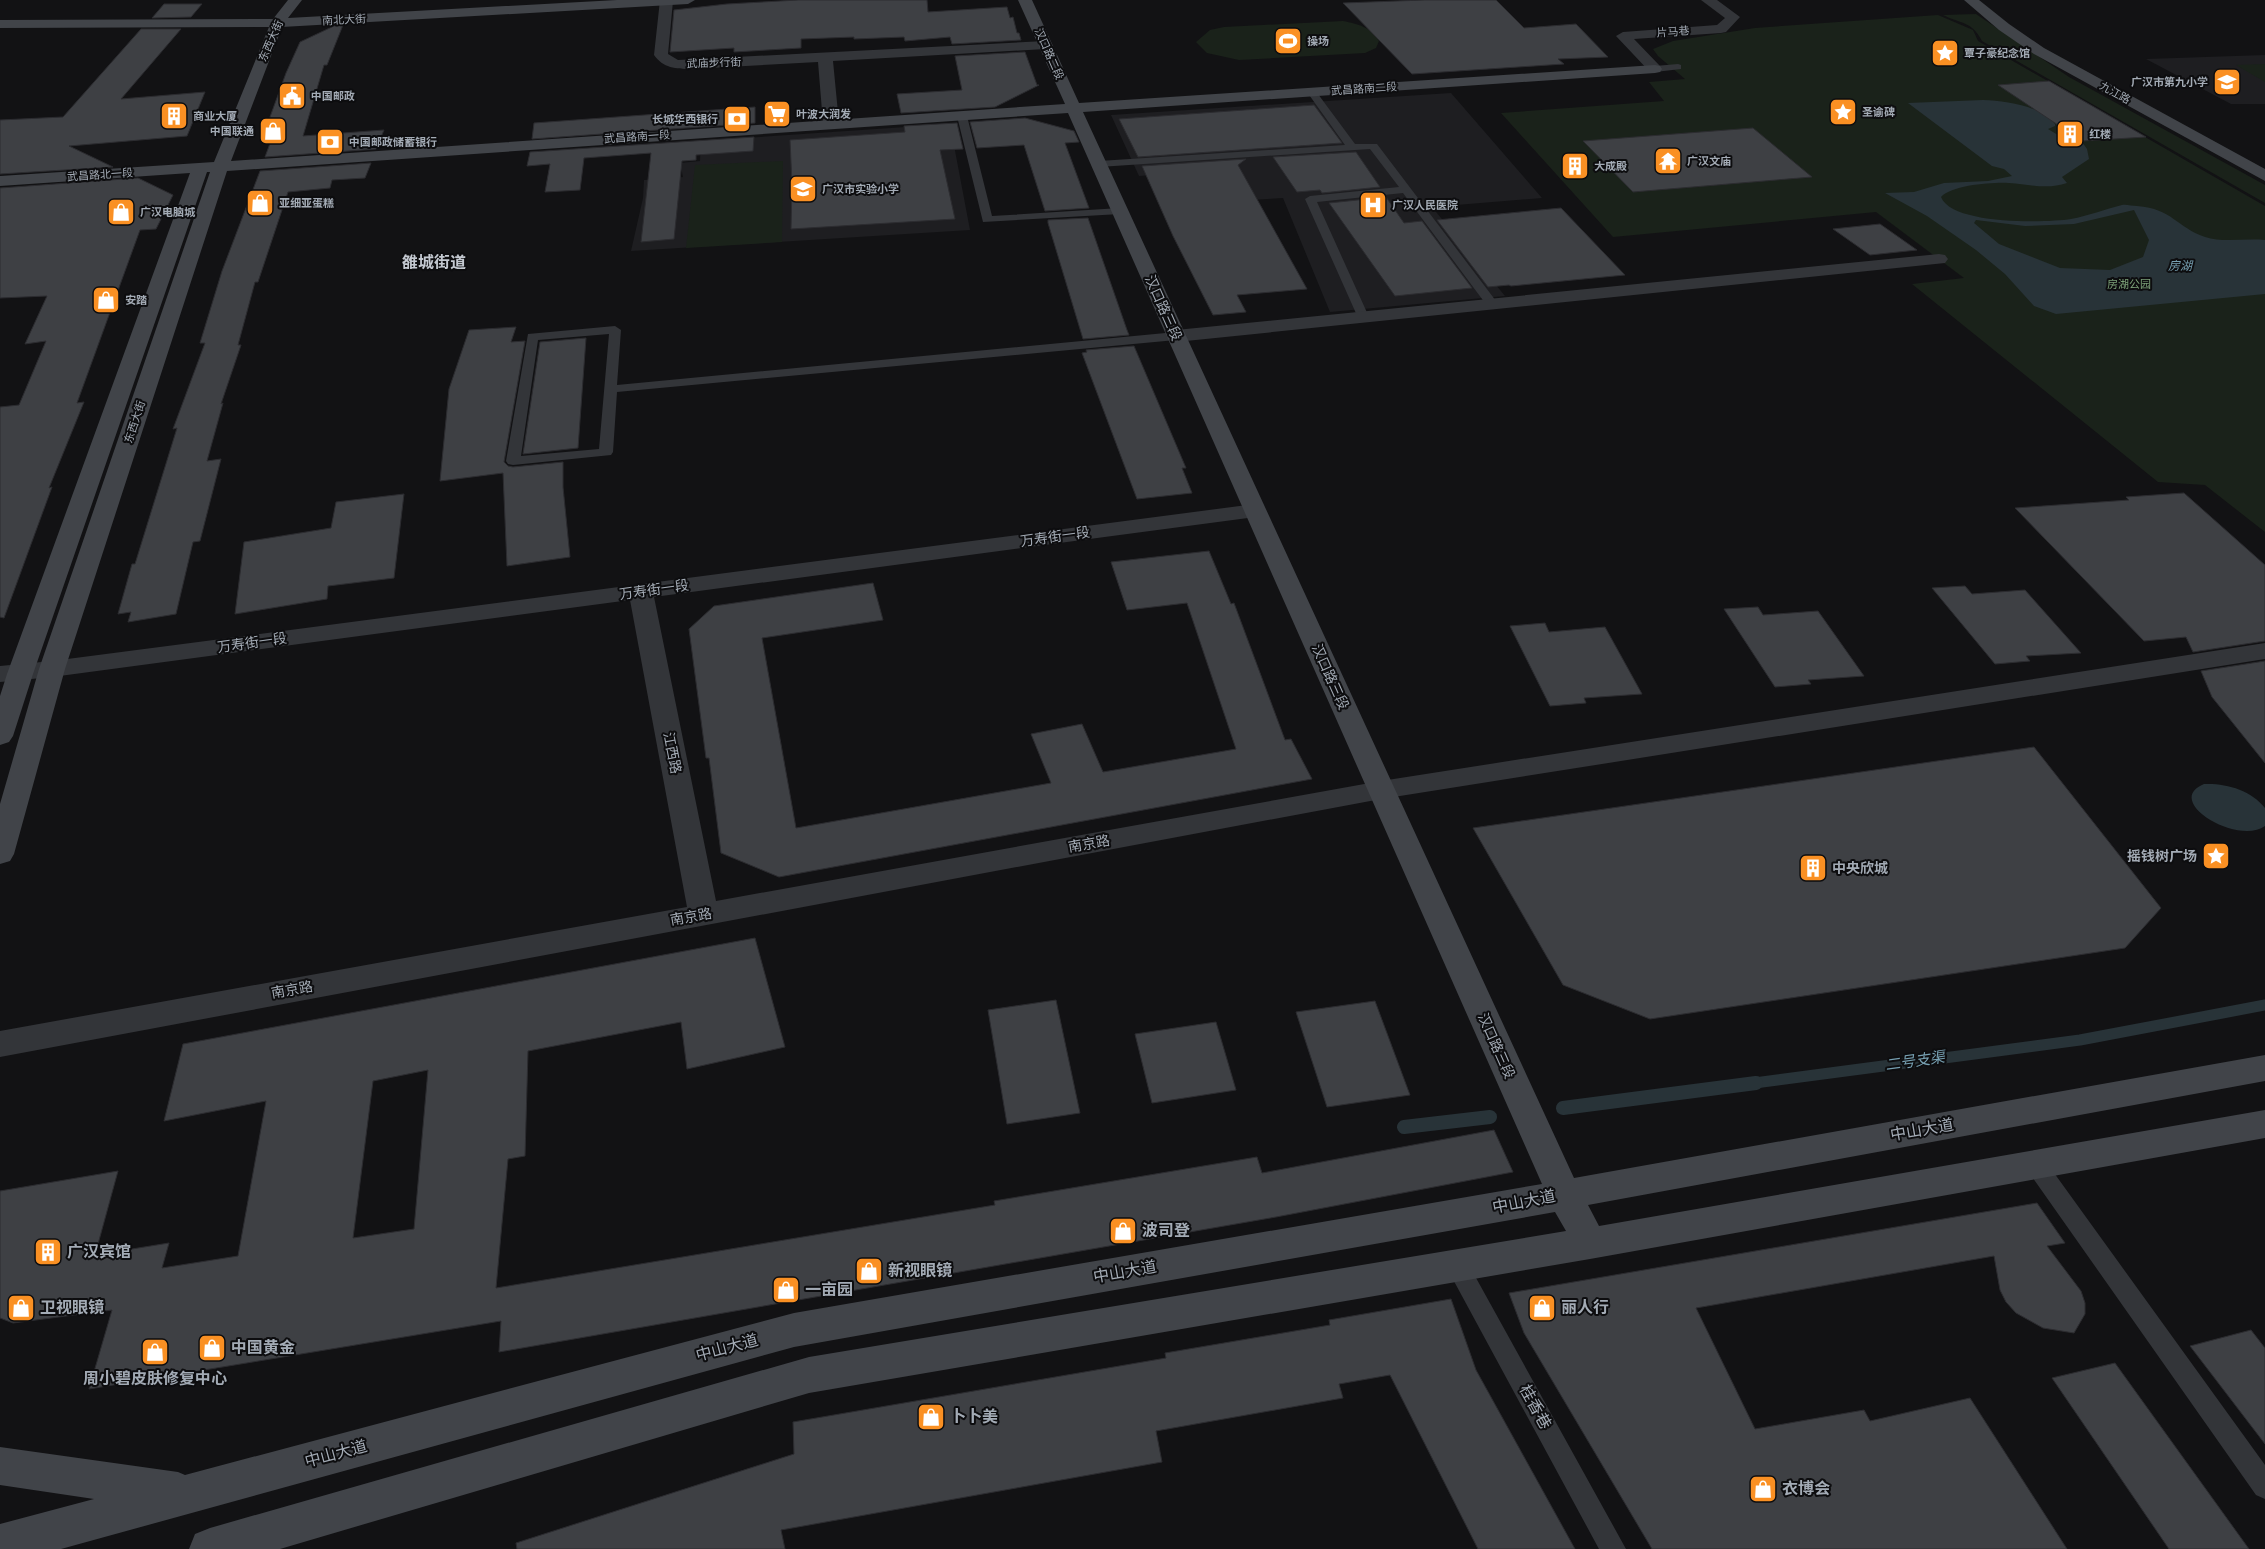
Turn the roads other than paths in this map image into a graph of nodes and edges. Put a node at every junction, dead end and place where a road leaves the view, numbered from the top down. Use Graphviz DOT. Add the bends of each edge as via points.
graph roads {
  1 [pos="279,0"];
  2 [pos="295,0"];
  3 [pos="688,0"];
  4 [pos="1025,0"];
  5 [pos="1708,0"];
  6 [pos="1971,0"];
  7 [pos="666,1"];
  8 [pos="269,23"];
  9 [pos="0,24"];
  10 [pos="1045,45"];
  11 [pos="825,58"];
  12 [pos="1678,67"];
  13 [pos="1655,69"];
  14 [pos="1312,92"];
  15 [pos="1073,109"];
  16 [pos="962,116"];
  17 [pos="831,124"];
  18 [pos="1352,147"];
  19 [pos="1099,164"];
  20 [pos="210,168"];
  21 [pos="2265,176"];
  22 [pos="0,181"];
  23 [pos="1406,190"];
  24 [pos="1120,211"];
  25 [pos="1939,259"];
  26 [pos="1492,304"];
  27 [pos="1363,317"];
  28 [pos="1176,336"];
  29 [pos="610,389"];
  30 [pos="1255,511"];
  31 [pos="641,592"];
  32 [pos="2265,651"];
  33 [pos="52,669"];
  34 [pos="10,674"];
  35 [pos="0,736"];
  36 [pos="1381,790"];
  37 [pos="0,854"];
  38 [pos="704,915"];
  39 [pos="0,1044"];
  40 [pos="2265,1068"];
  41 [pos="2265,1124"];
  42 [pos="2036,1165"];
  43 [pos="1564,1194"];
  44 [pos="1590,1243"];
  45 [pos="1457,1265"];
  46 [pos="0,1466"];
  47 [pos="2265,1486"];
  48 [pos="190,1494"];
  49 [pos="0,1545"];
  50 [pos="210,1549"];
  51 [pos="1613,1549"];
  1 -- 8 [label="street, 东西大街"];
  2 -- 8 [label="street, 东西大街"];
  3 -- 7 [label="street, 南北大街"];
  4 -- 10 [label="street, 汉口路二段"];
  5 -- 13 [label="street, 片马巷" via="1733,17 1721,29 1623,36"];
  6 -- 21 [label="street, 九江路" via="2039,50"];
  7 -- 8 [label="street, 南北大街"];
  7 -- 11 [label="street, 武庙步行街" via="661,55 665,61 691,65"];
  8 -- 9 [label="street, 南北大街"];
  8 -- 20 [label="street, 东西大街"];
  10 -- 11 [label="street, 武庙步行街"];
  10 -- 15 [label="street, 汉口路二段"];
  11 -- 17 [label="street"];
  12 -- 13 [label="lane"];
  13 -- 14 [label="street, 武昌路南二段"];
  14 -- 15 [label="street, 武昌路南二段"];
  14 -- 18 [label="lane"];
  15 -- 16 [label="street, 武昌路南一段"];
  15 -- 19 [label="street, 汉口路三段"];
  16 -- 17 [label="street, 武昌路南一段"];
  16 -- 24 [label="lane" via="987,220"];
  17 -- 20 [label="street, 武昌路南一段"];
  18 -- 19 [label="lane"];
  18 -- 23 [label="lane" via="1373,146"];
  19 -- 24 [label="street, 汉口路三段"];
  20 -- 22 [label="street, 武昌路北一段"];
  20 -- 33 [label="street, 东西大街"];
  20 -- 34 [label="street, 东西大街"];
  23 -- 26 [label="lane"];
  23 -- 27 [label="lane" via="1310,199"];
  24 -- 28 [label="street, 汉口路三段"];
  25 -- 26 [label="street"];
  26 -- 27 [label="street"];
  27 -- 28 [label="street"];
  28 -- 29 [label="lane"];
  28 -- 30 [label="street, 汉口路三段"];
  29 -- 29 [label="lane" via="606,452 513,461 532,337 615,330"];
  30 -- 31 [label="street, 万寿街一段"];
  30 -- 36 [label="street, 汉口路三段"];
  31 -- 33 [label="street, 万寿街一段"];
  31 -- 38 [label="street, 江西路"];
  32 -- 36 [label="street, 南京路"];
  33 -- 34 [label="street, 万寿街一段"];
  33 -- 37 [label="street, 东西大街"];
  34 -- 35 [label="street, 东西大街"];
  36 -- 38 [label="street, 南京路"];
  36 -- 43 [label="street, 汉口路三段"];
  38 -- 39 [label="street, 南京路"];
  40 -- 43 [label="street, 中山大道"];
  41 -- 42 [label="street"];
  42 -- 44 [label="street"];
  42 -- 47 [label="lane"];
  43 -- 44 [label="street, 汉口路三段"];
  43 -- 48 [label="street, 中山大道" via="794,1330"];
  44 -- 45 [label="street"];
  45 -- 50 [label="street" via="808,1375"];
  45 -- 51 [label="lane, 桂香巷"];
  46 -- 48 [label="street"];
  48 -- 49 [label="street, 中山大道"];
}
